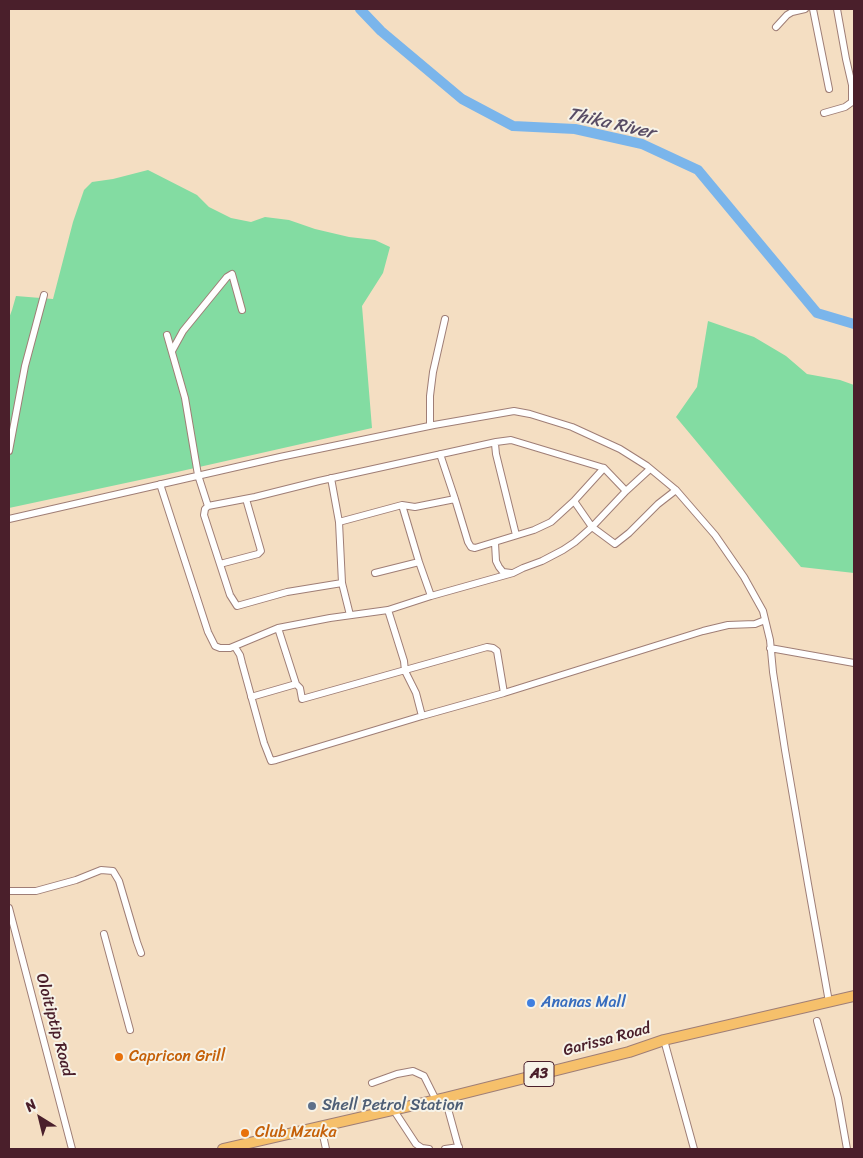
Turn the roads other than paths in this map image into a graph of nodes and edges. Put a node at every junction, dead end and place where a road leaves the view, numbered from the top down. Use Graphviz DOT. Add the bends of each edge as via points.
graph roads {
  1 [pos="804,9"];
  2 [pos="813,9"];
  3 [pos="837,9"];
  4 [pos="776,27"];
  5 [pos="829,89"];
  6 [pos="824,113"];
  7 [pos="44,295"];
  8 [pos="242,310"];
  9 [pos="445,319"];
  10 [pos="167,335"];
  11 [pos="172,351"];
  12 [pos="430,426"];
  13 [pos="496,442"];
  14 [pos="9,451"];
  15 [pos="440,454"];
  16 [pos="604,468"];
  17 [pos="650,469"];
  18 [pos="198,475"];
  19 [pos="331,478"];
  20 [pos="160,484"];
  21 [pos="676,490"];
  22 [pos="626,491"];
  23 [pos="246,499"];
  24 [pos="455,499"];
  25 [pos="574,501"];
  26 [pos="402,505"];
  27 [pos="208,506"];
  28 [pos="9,519"];
  29 [pos="339,522"];
  30 [pos="592,527"];
  31 [pos="516,535"];
  32 [pos="495,543"];
  33 [pos="419,562"];
  34 [pos="220,564"];
  35 [pos="375,573"];
  36 [pos="513,573"];
  37 [pos="342,583"];
  38 [pos="431,596"];
  39 [pos="388,610"];
  40 [pos="350,616"];
  41 [pos="765,620"];
  42 [pos="278,628"];
  43 [pos="234,647"];
  44 [pos="770,648"];
  45 [pos="854,663"];
  46 [pos="405,671"];
  47 [pos="296,684"];
  48 [pos="504,693"];
  49 [pos="251,697"];
  50 [pos="422,716"];
  51 [pos="9,891"];
  52 [pos="9,908"];
  53 [pos="104,934"];
  54 [pos="141,953"];
  55 [pos="854,996"];
  56 [pos="829,1002"];
  57 [pos="817,1021"];
  58 [pos="130,1030"];
  59 [pos="664,1040"];
  60 [pos="372,1083"];
  61 [pos="441,1099"];
  62 [pos="393,1109"];
  63 [pos="321,1126"];
  64 [pos="459,1148"];
  65 [pos="72,1149"];
  66 [pos="223,1149"];
  67 [pos="326,1149"];
  68 [pos="428,1149"];
  69 [pos="445,1149"];
  70 [pos="694,1149"];
  71 [pos="847,1149"];
  1 -- 4 [label="street" via="787,15"];
  2 -- 5 [label="street"];
  3 -- 6 [label="street" via="852,85 852,102"];
  7 -- 14 [label="street" via="25,366"];
  8 -- 11 [label="street" via="232,274 183,331"];
  9 -- 12 [label="street" via="432,380"];
  10 -- 11 [label="street"];
  11 -- 18 [label="street" via="185,398"];
  12 -- 17 [label="street" via="514,411 530,414 592,435"];
  12 -- 18 [label="street"];
  13 -- 15 [label="street"];
  13 -- 16 [label="street" via="511,440"];
  13 -- 31 [label="street" via="496,454"];
  15 -- 19 [label="street"];
  15 -- 24 [label="street"];
  16 -- 22 [label="street"];
  16 -- 25 [label="street"];
  17 -- 21 [label="street"];
  17 -- 22 [label="street"];
  18 -- 20 [label="street"];
  18 -- 27 [label="street"];
  19 -- 23 [label="street"];
  19 -- 29 [label="street"];
  20 -- 28 [label="street"];
  20 -- 43 [label="street" via="212,642 220,648"];
  21 -- 30 [label="street" via="615,544"];
  21 -- 41 [label="street" via="715,535 744,577"];
  22 -- 30 [label="street"];
  23 -- 27 [label="street"];
  23 -- 34 [label="street" via="260,551"];
  24 -- 26 [label="street" via="415,507"];
  24 -- 32 [label="street" via="471,547"];
  25 -- 30 [label="street"];
  25 -- 31 [label="street" via="551,522"];
  26 -- 29 [label="street"];
  26 -- 33 [label="street"];
  27 -- 34 [label="street" via="204,515"];
  29 -- 37 [label="street"];
  30 -- 36 [label="street" via="554,556"];
  31 -- 32 [label="street"];
  32 -- 36 [label="street" via="499,567 504,572"];
  33 -- 35 [label="street"];
  33 -- 38 [label="street"];
  34 -- 37 [label="street" via="237,606 287,592"];
  36 -- 38 [label="street"];
  37 -- 40 [label="street"];
  38 -- 39 [label="street"];
  39 -- 40 [label="street"];
  39 -- 46 [label="street"];
  40 -- 42 [label="street"];
  41 -- 44 [label="street"];
  41 -- 48 [label="street" via="703,631"];
  42 -- 43 [label="street"];
  42 -- 47 [label="street"];
  43 -- 49 [label="street" via="240,656"];
  44 -- 45 [label="street"];
  44 -- 56 [label="street"];
  46 -- 47 [label="street" via="302,699"];
  46 -- 48 [label="street" via="493,648 497,651"];
  46 -- 50 [label="street" via="416,693"];
  47 -- 49 [label="street"];
  48 -- 50 [label="street"];
  49 -- 50 [label="street" via="271,761"];
  51 -- 54 [label="street" via="36,891 101,870 113,871"];
  52 -- 65 [label="street, Oloitiptip Road"];
  53 -- 58 [label="street"];
  55 -- 56 [label="highway, Garissa Road / A3"];
  56 -- 59 [label="highway, Garissa Road / A3"];
  57 -- 71 [label="street" via="838,1098"];
  59 -- 61 [label="highway, Garissa Road / A3" via="629,1052"];
  59 -- 70 [label="street"];
  60 -- 61 [label="street" via="414,1072 424,1076"];
  61 -- 62 [label="highway, Garissa Road / A3"];
  61 -- 64 [label="street"];
  62 -- 63 [label="highway, Garissa Road / A3"];
  62 -- 68 [label="street" via="416,1144"];
  63 -- 66 [label="highway, Garissa Road / A3"];
  63 -- 67 [label="street"];
  64 -- 69 [label="street"];
}
